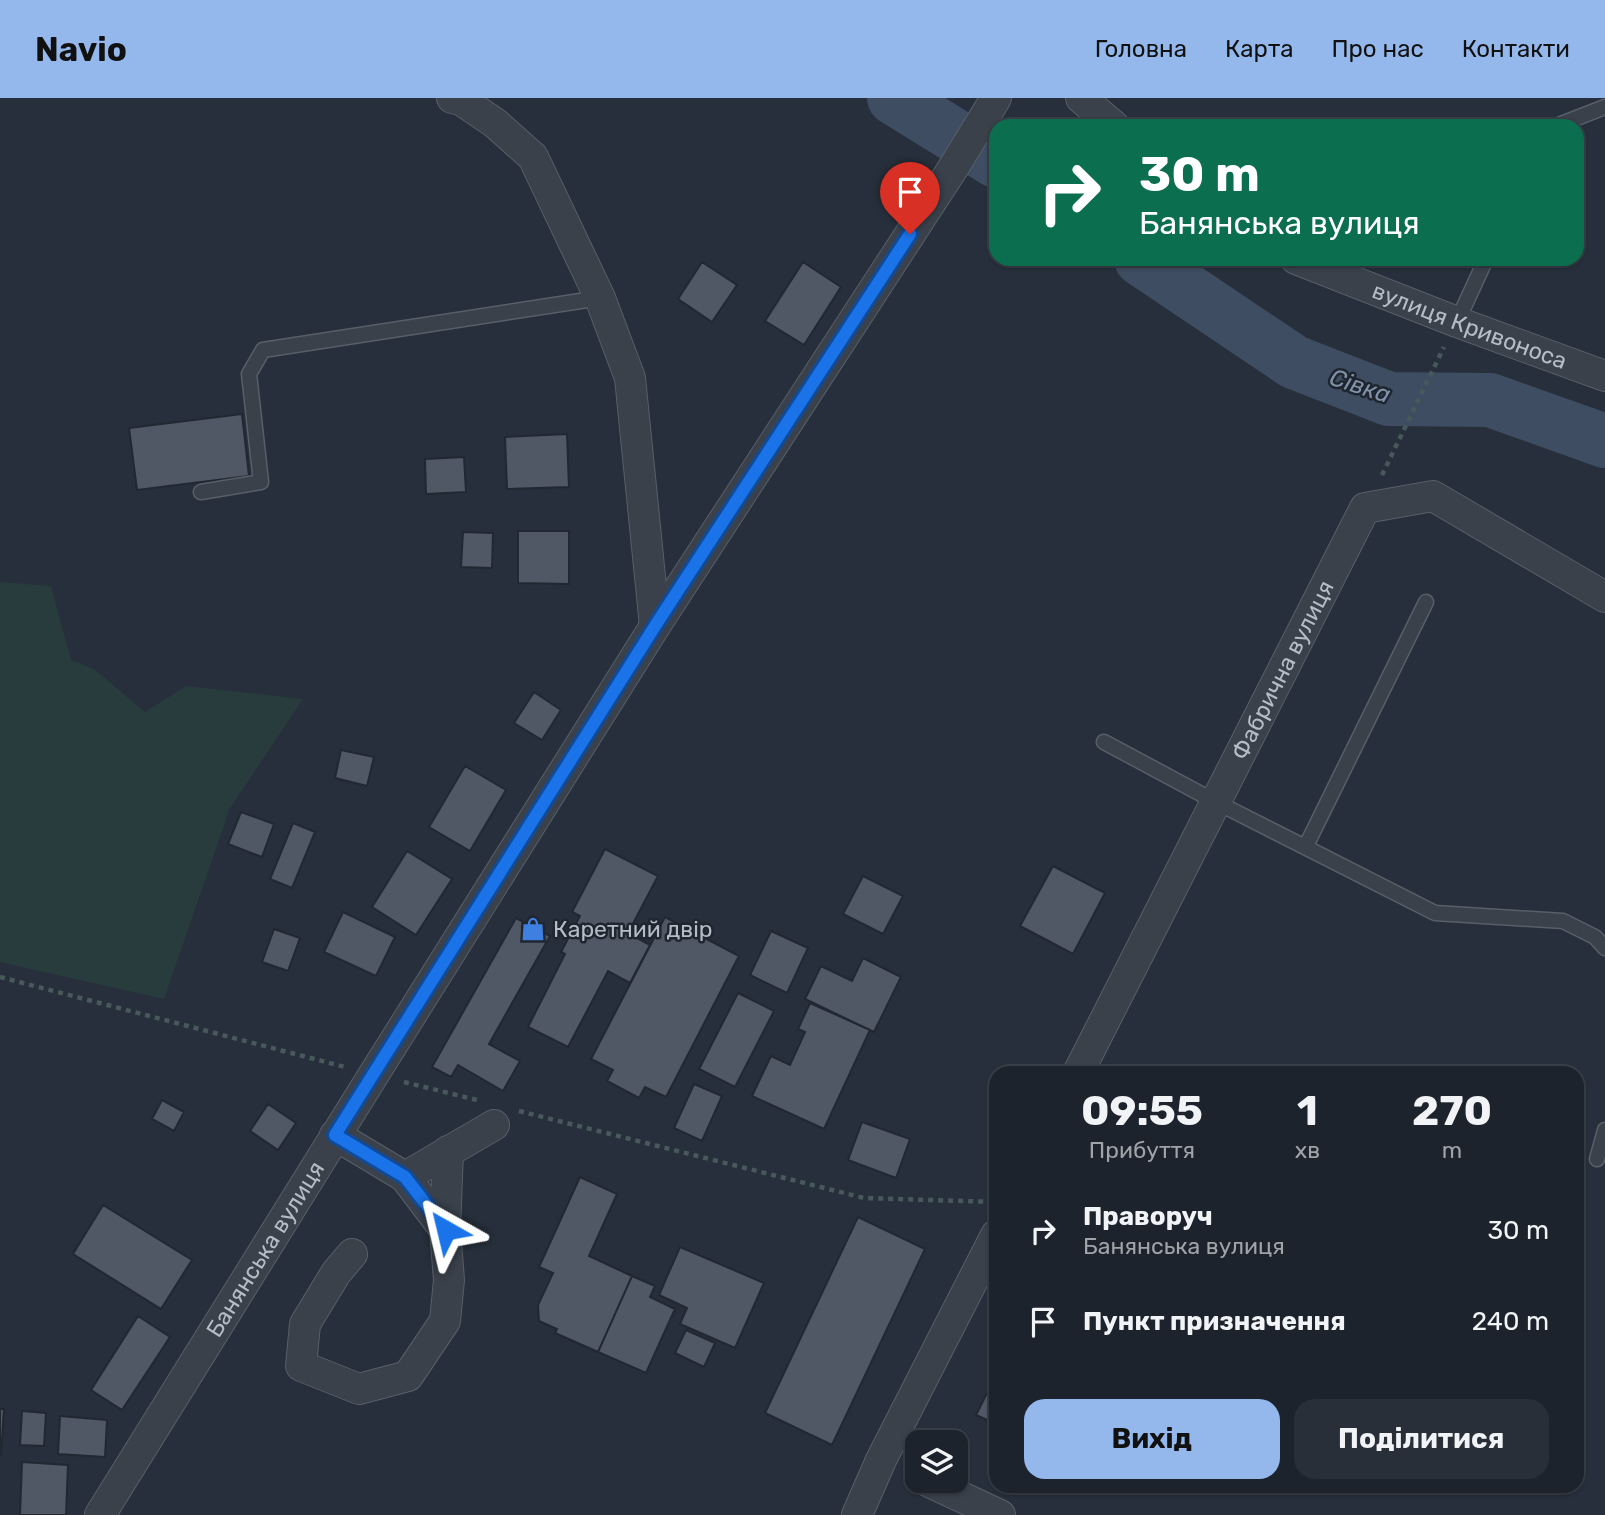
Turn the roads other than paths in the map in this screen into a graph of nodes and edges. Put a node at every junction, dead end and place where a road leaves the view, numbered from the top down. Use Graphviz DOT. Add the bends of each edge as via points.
graph roads {
  1 [pos="452,98"];
  2 [pos="996,98"];
  3 [pos="1081,98"];
  4 [pos="1605,107"];
  5 [pos="1106,119"];
  6 [pos="1574,119"];
  7 [pos="1314,266"];
  8 [pos="1483,266"];
  9 [pos="600,298"];
  10 [pos="1457,322"];
  11 [pos="1605,376"];
  12 [pos="201,492"];
  13 [pos="1605,597"];
  14 [pos="1426,602"];
  15 [pos="655,626"];
  16 [pos="1104,742"];
  17 [pos="1216,802"];
  18 [pos="1306,846"];
  19 [pos="1605,948"];
  20 [pos="1082,1066"];
  21 [pos="494,1125"];
  22 [pos="1605,1130"];
  23 [pos="335,1135"];
  24 [pos="448,1151"];
  25 [pos="1597,1159"];
  26 [pos="405,1177"];
  27 [pos="446,1230"];
  28 [pos="989,1249"];
  29 [pos="352,1254"];
  30 [pos="881,1460"];
  31 [pos="905,1471"];
  32 [pos="953,1493"];
  33 [pos="100,1515"];
  34 [pos="857,1515"];
  35 [pos="1000,1515"];
  1 -- 9 [label="street" via="495,123 533,157"];
  2 -- 15 [label="street, Банянська вулиця"];
  3 -- 5 [label="street"];
  4 -- 6 [label="lane"];
  7 -- 10 [label="street, вулиця Кривоноса"];
  8 -- 10 [label="lane"];
  9 -- 12 [label="lane" via="263,350 249,374 261,482"];
  9 -- 15 [label="street" via="630,378"];
  10 -- 11 [label="street, вулиця Кривоноса"];
  13 -- 17 [label="street, Фабрична вулиця" via="1433,496 1365,508"];
  14 -- 18 [label="lane"];
  15 -- 23 [label="street, Банянська вулиця"];
  16 -- 17 [label="lane"];
  17 -- 18 [label="lane"];
  17 -- 20 [label="street, Фабрична вулиця"];
  18 -- 19 [label="lane" via="1435,913 1563,920 1595,937"];
  21 -- 24 [label="street"];
  22 -- 25 [label="lane"];
  23 -- 26 [label="street"];
  23 -- 33 [label="street, Банянська вулиця"];
  24 -- 26 [label="street"];
  24 -- 27 [label="street"];
  26 -- 27 [label="street"];
  27 -- 29 [label="street" via="449,1280 445,1321 408,1376 359,1389 301,1366 305,1324"];
  28 -- 30 [label="street"];
  30 -- 31 [label="street"];
  30 -- 34 [label="street"];
  32 -- 35 [label="street"];
}
